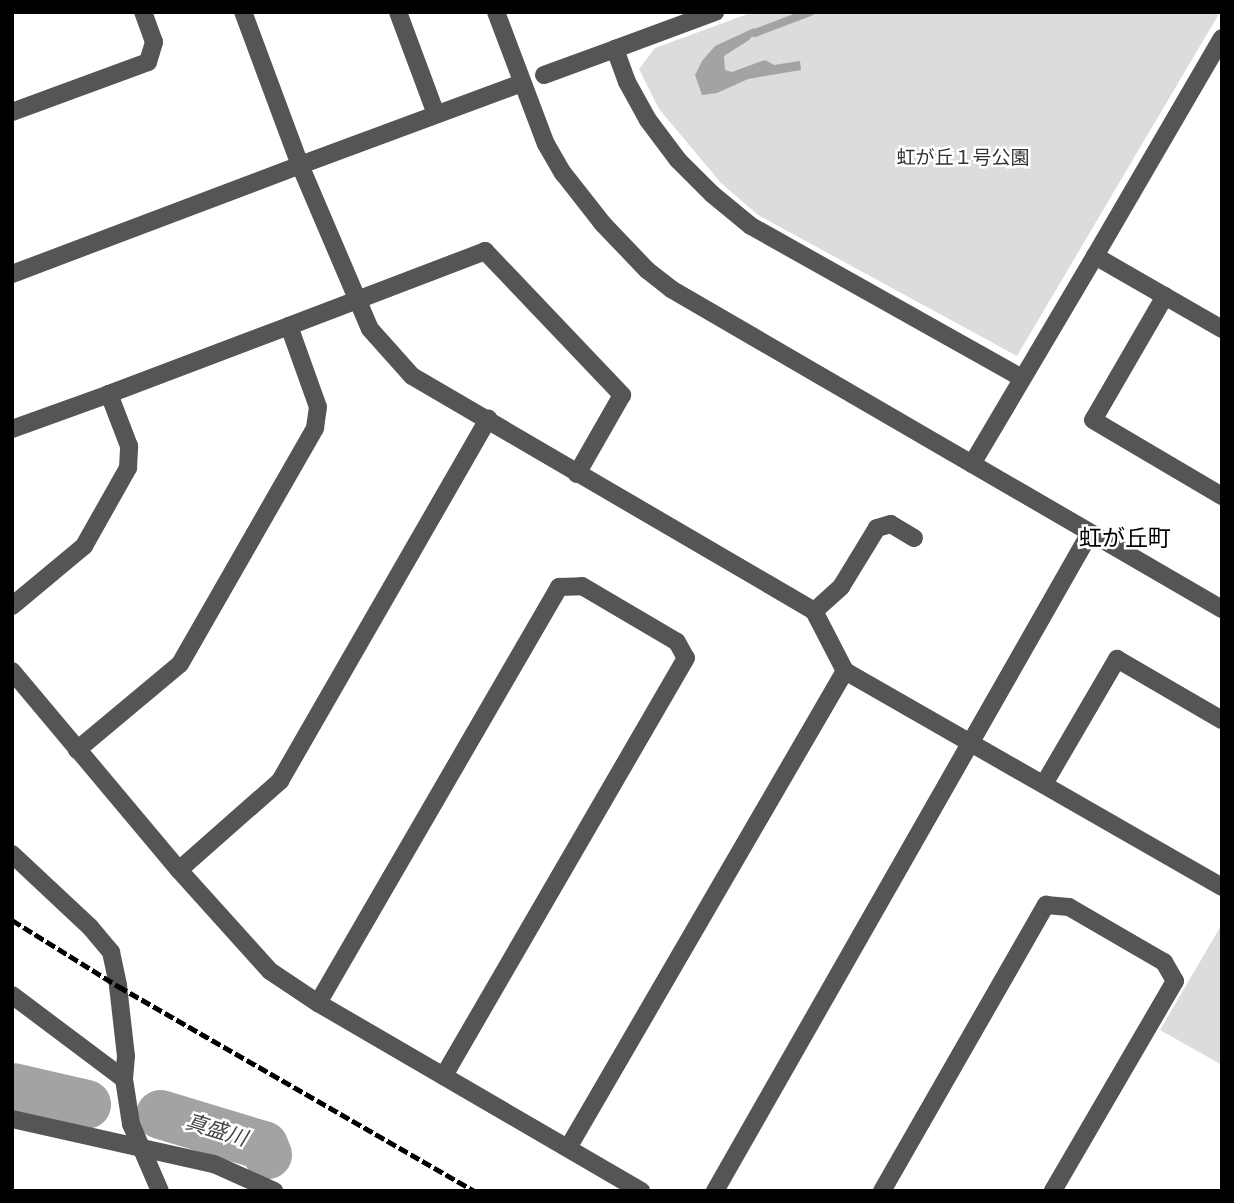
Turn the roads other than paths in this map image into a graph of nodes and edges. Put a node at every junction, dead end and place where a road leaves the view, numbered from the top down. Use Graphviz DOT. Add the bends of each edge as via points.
graph roads {
  1 [pos="143,12"];
  2 [pos="243,12"];
  3 [pos="398,12"];
  4 [pos="496,12"];
  5 [pos="715,12"];
  6 [pos="1222,38"];
  7 [pos="615,49"];
  8 [pos="544,75"];
  9 [pos="522,83"];
  10 [pos="12,112"];
  11 [pos="436,114"];
  12 [pos="300,165"];
  13 [pos="1095,256"];
  14 [pos="12,274"];
  15 [pos="1164,296"];
  16 [pos="356,300"];
  17 [pos="289,326"];
  18 [pos="1222,329"];
  19 [pos="1023,378"];
  20 [pos="109,394"];
  21 [pos="488,419"];
  22 [pos="12,429"];
  23 [pos="972,464"];
  24 [pos="577,474"];
  25 [pos="1222,496"];
  26 [pos="1090,533"];
  27 [pos="914,538"];
  28 [pos="12,606"];
  29 [pos="1222,609"];
  30 [pos="814,611"];
  31 [pos="12,671"];
  32 [pos="845,671"];
  33 [pos="1222,720"];
  34 [pos="972,743"];
  35 [pos="77,750"];
  36 [pos="1044,784"];
  37 [pos="12,854"];
  38 [pos="179,870"];
  39 [pos="1222,887"];
  40 [pos="12,995"];
  41 [pos="318,1003"];
  42 [pos="444,1076"];
  43 [pos="124,1079"];
  44 [pos="12,1119"];
  45 [pos="141,1148"];
  46 [pos="568,1149"];
  47 [pos="160,1191"];
  48 [pos="274,1191"];
  49 [pos="641,1191"];
  50 [pos="715,1191"];
  51 [pos="882,1191"];
  52 [pos="1053,1191"];
  1 -- 10 [label="street" via="154,42 148,62"];
  2 -- 12 [label="street"];
  3 -- 11 [label="street"];
  4 -- 9 [label="street"];
  5 -- 7 [label="street"];
  6 -- 13 [label="street"];
  7 -- 8 [label="street"];
  7 -- 19 [label="street" via="648,120 678,160 751,226"];
  9 -- 11 [label="street"];
  9 -- 23 [label="street" via="563,173 647,270 671,289"];
  11 -- 12 [label="street"];
  12 -- 14 [label="street"];
  12 -- 16 [label="street"];
  13 -- 15 [label="street"];
  13 -- 19 [label="street"];
  15 -- 18 [label="street"];
  15 -- 25 [label="street" via="1093,420"];
  16 -- 17 [label="street"];
  16 -- 21 [label="street" via="370,329 412,376"];
  16 -- 24 [label="street" via="485,251 622,395"];
  17 -- 20 [label="street"];
  17 -- 35 [label="street" via="318,407 315,428 180,664"];
  19 -- 23 [label="street"];
  20 -- 22 [label="street"];
  20 -- 28 [label="street" via="130,446 128,468 84,546"];
  21 -- 24 [label="street"];
  21 -- 38 [label="street" via="280,781"];
  23 -- 26 [label="street"];
  24 -- 30 [label="street"];
  26 -- 29 [label="street"];
  26 -- 34 [label="street"];
  27 -- 30 [label="street" via="891,524 877,528 841,587"];
  30 -- 32 [label="street"];
  31 -- 35 [label="street"];
  32 -- 34 [label="street"];
  32 -- 46 [label="street"];
  33 -- 36 [label="street" via="1117,659"];
  34 -- 36 [label="street"];
  34 -- 50 [label="street"];
  35 -- 38 [label="street"];
  36 -- 39 [label="street"];
  37 -- 43 [label="street" via="111,952 126,1056"];
  38 -- 41 [label="street" via="270,971"];
  40 -- 43 [label="street"];
  41 -- 42 [label="street"];
  41 -- 42 [label="street" via="559,587 582,586 677,642 686,658"];
  42 -- 46 [label="street"];
  43 -- 45 [label="street" via="131,1124"];
  44 -- 45 [label="street"];
  45 -- 47 [label="street"];
  45 -- 48 [label="street" via="214,1164"];
  46 -- 49 [label="street"];
  51 -- 52 [label="street" via="1046,905 1069,907 1164,962 1175,981"];
}
